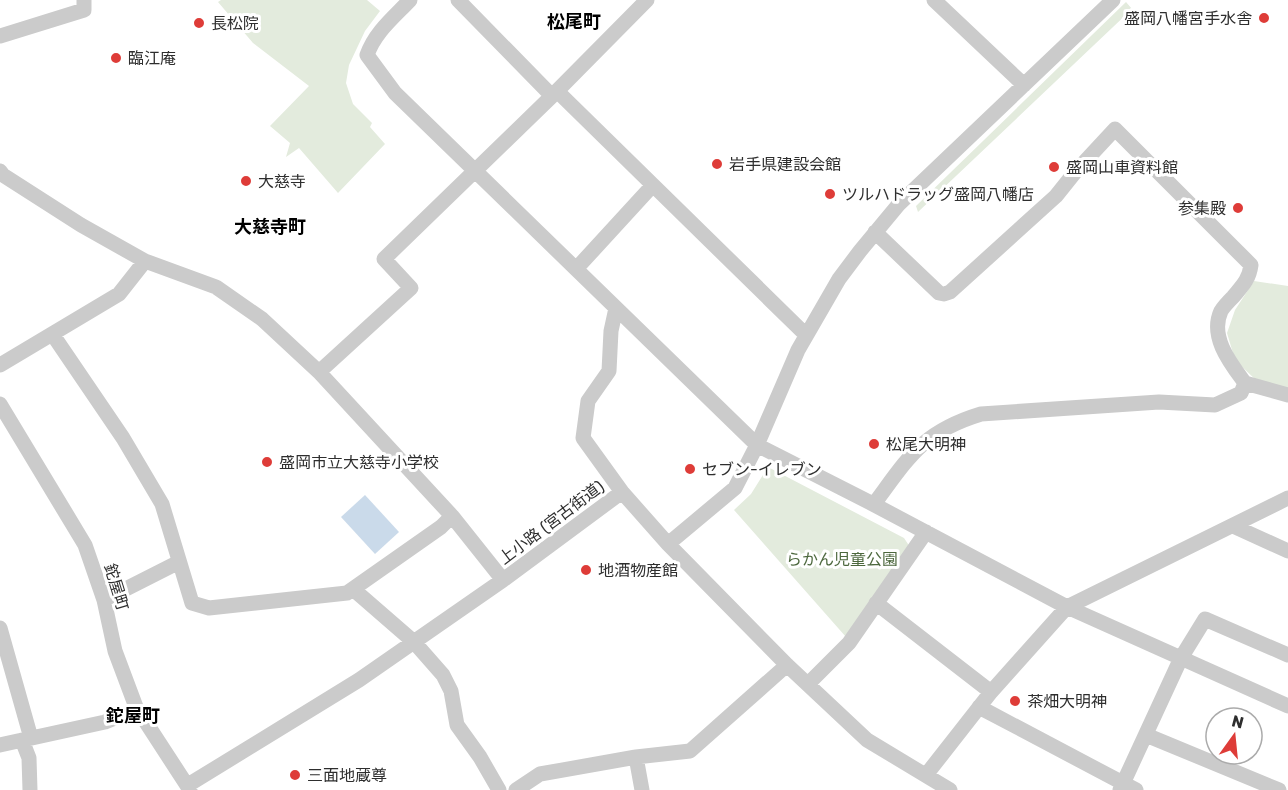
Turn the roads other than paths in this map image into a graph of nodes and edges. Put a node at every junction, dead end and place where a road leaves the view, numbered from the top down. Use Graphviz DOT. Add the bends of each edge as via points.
graph roads {
  1 [pos="84,0"];
  2 [pos="410,0"];
  3 [pos="458,0"];
  4 [pos="647,0"];
  5 [pos="934,0"];
  6 [pos="1113,0"];
  7 [pos="0,36"];
  8 [pos="1024,85"];
  9 [pos="554,94"];
  10 [pos="0,171"];
  11 [pos="474,172"];
  12 [pos="653,185"];
  13 [pos="875,232"];
  14 [pos="145,261"];
  15 [pos="576,269"];
  16 [pos="616,308"];
  17 [pos="53,335"];
  18 [pos="806,335"];
  19 [pos="0,365"];
  20 [pos="319,372"];
  21 [pos="1245,383"];
  22 [pos="1288,395"];
  23 [pos="0,404"];
  24 [pos="757,446"];
  25 [pos="622,492"];
  26 [pos="1288,498"];
  27 [pos="874,504"];
  28 [pos="453,516"];
  29 [pos="1233,526"];
  30 [pos="926,532"];
  31 [pos="668,544"];
  32 [pos="1288,551"];
  33 [pos="179,562"];
  34 [pos="503,580"];
  35 [pos="353,589"];
  36 [pos="104,600"];
  37 [pos="876,603"];
  38 [pos="1067,607"];
  39 [pos="0,628"];
  40 [pos="414,642"];
  41 [pos="1288,655"];
  42 [pos="1181,658"];
  43 [pos="788,665"];
  44 [pos="808,684"];
  45 [pos="992,692"];
  46 [pos="1288,706"];
  47 [pos="979,708"];
  48 [pos="137,709"];
  49 [pos="1146,735"];
  50 [pos="26,739"];
  51 [pos="0,745"];
  52 [pos="636,757"];
  53 [pos="926,775"];
  54 [pos="189,787"];
  55 [pos="1126,788"];
  56 [pos="30,790"];
  57 [pos="499,790"];
  58 [pos="516,790"];
  59 [pos="642,790"];
  60 [pos="950,790"];
  61 [pos="1279,790"];
  1 -- 7 [label="street" via="84,10"];
  2 -- 11 [label="street" via="371,43 367,55 395,93"];
  3 -- 9 [label="street"];
  4 -- 9 [label="street"];
  5 -- 8 [label="street"];
  6 -- 8 [label="street"];
  8 -- 13 [label="street" via="899,204"];
  9 -- 11 [label="street"];
  9 -- 12 [label="street"];
  10 -- 14 [label="street" via="81,225"];
  11 -- 15 [label="street"];
  11 -- 20 [label="street" via="384,259 411,288"];
  12 -- 15 [label="street"];
  12 -- 18 [label="street"];
  13 -- 18 [label="street" via="839,279"];
  13 -- 21 [label="street" via="939,293 950,292 1056,196 1115,129 1251,266 1250,278 1222,310 1218,321 1222,347"];
  14 -- 17 [label="street" via="119,294"];
  14 -- 20 [label="street" via="216,287 262,319"];
  15 -- 16 [label="street"];
  16 -- 24 [label="street"];
  16 -- 25 [label="street" via="609,371 588,401 583,438"];
  17 -- 19 [label="street"];
  17 -- 33 [label="street" via="162,504"];
  18 -- 24 [label="street"];
  20 -- 28 [label="street"];
  21 -- 22 [label="street"];
  21 -- 27 [label="street" via="1241,393 1215,405 1159,402 1011,411 964,419 914,450"];
  23 -- 36 [label="street, 鉈屋町" via="85,545"];
  24 -- 27 [label="street"];
  24 -- 31 [label="street" via="735,488"];
  25 -- 31 [label="street, 上小路 (宮古街道)"];
  25 -- 34 [label="street, 上小路 (宮古街道)"];
  26 -- 29 [label="street"];
  27 -- 30 [label="street"];
  28 -- 34 [label="street"];
  28 -- 35 [label="street"];
  29 -- 32 [label="street"];
  29 -- 38 [label="street"];
  30 -- 37 [label="street"];
  30 -- 38 [label="street"];
  31 -- 43 [label="street, 上小路 (宮古街道)"];
  33 -- 35 [label="street" via="192,603 208,608 347,593"];
  33 -- 36 [label="street"];
  34 -- 40 [label="street, 上小路 (宮古街道)"];
  35 -- 40 [label="street"];
  36 -- 48 [label="street, 鉈屋町" via="115,651"];
  37 -- 44 [label="street" via="849,643"];
  37 -- 45 [label="street"];
  38 -- 42 [label="street"];
  38 -- 45 [label="street"];
  39 -- 50 [label="street"];
  40 -- 54 [label="street, 上小路 (宮古街道)"];
  40 -- 57 [label="street" via="443,675 451,691 457,725"];
  41 -- 42 [label="street" via="1204,619"];
  42 -- 46 [label="street"];
  42 -- 49 [label="street"];
  43 -- 44 [label="street, 上小路 (宮古街道)"];
  43 -- 52 [label="street" via="690,751"];
  44 -- 53 [label="street, 上小路 (宮古街道)" via="867,740"];
  45 -- 47 [label="street"];
  47 -- 53 [label="street"];
  47 -- 55 [label="street"];
  48 -- 50 [label="street" via="105,722"];
  48 -- 54 [label="street, 鉈屋町"];
  49 -- 55 [label="street"];
  49 -- 61 [label="street"];
  50 -- 51 [label="street"];
  50 -- 56 [label="street"];
  52 -- 58 [label="street" via="540,774"];
  52 -- 59 [label="street"];
  53 -- 60 [label="street, 上小路 (宮古街道)"];
}
